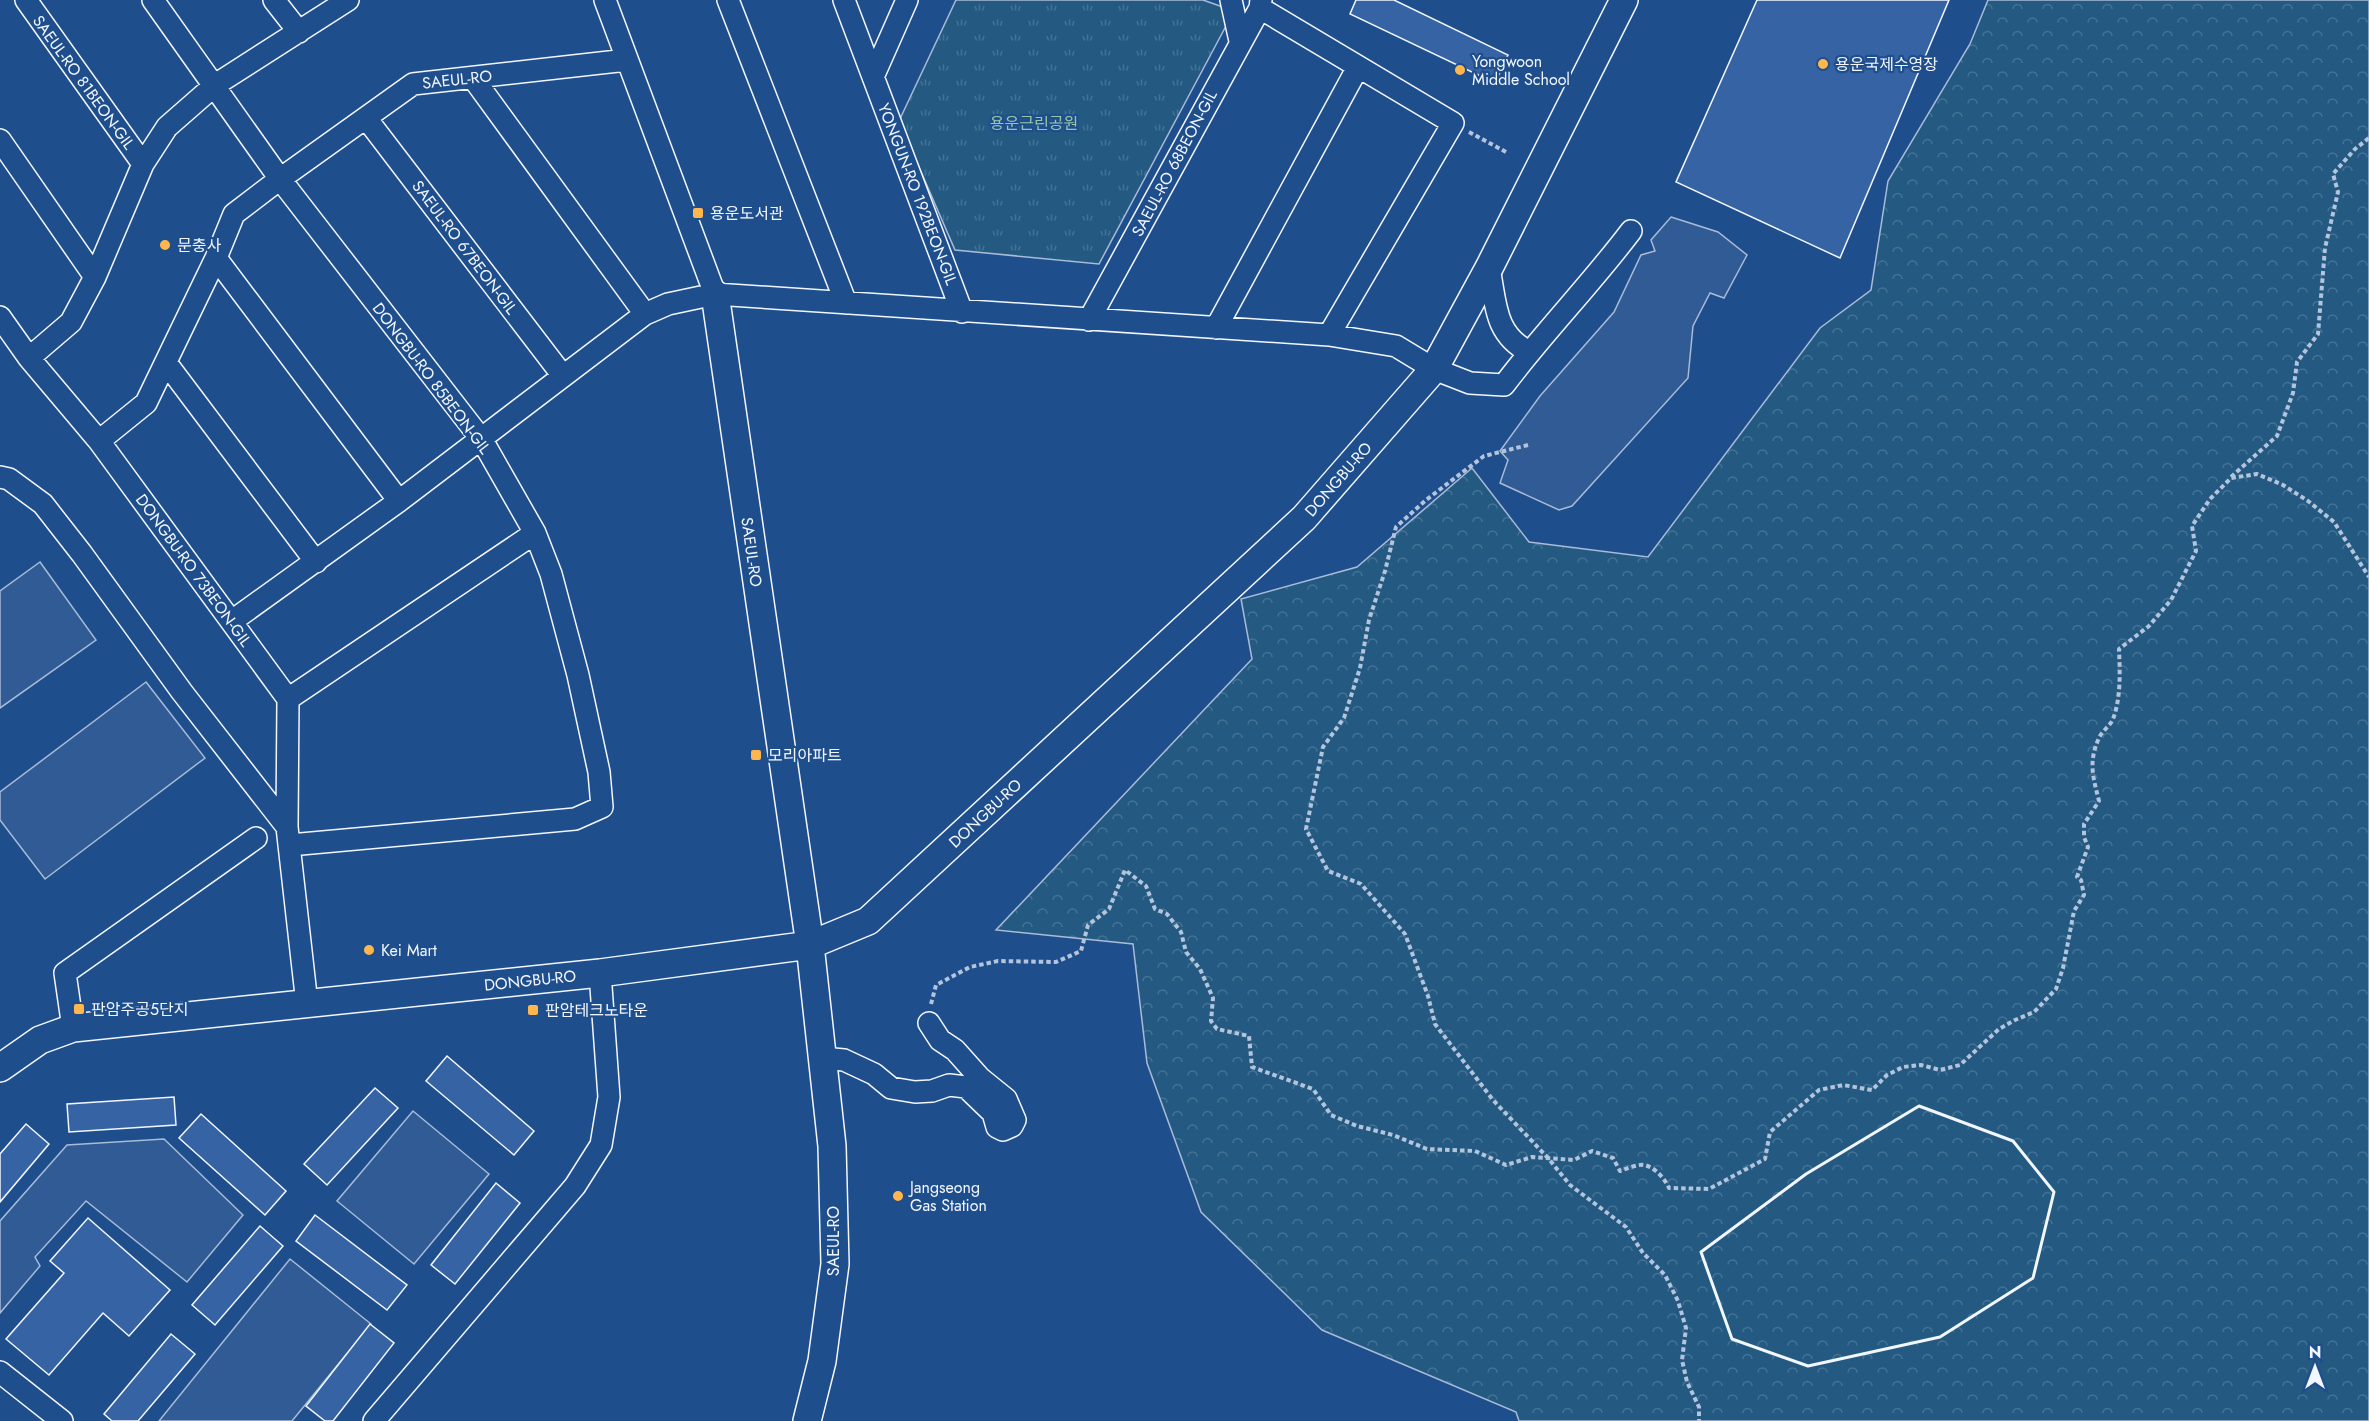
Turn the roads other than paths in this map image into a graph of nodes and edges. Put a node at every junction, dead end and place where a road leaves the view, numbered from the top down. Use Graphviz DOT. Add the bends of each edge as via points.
graph roads {
  1 [pos="26,0"];
  2 [pos="153,0"];
  3 [pos="274,0"];
  4 [pos="348,0"];
  5 [pos="605,0"];
  6 [pos="728,0"];
  7 [pos="844,0"];
  8 [pos="907,0"];
  9 [pos="1231,0"];
  10 [pos="1624,0"];
  11 [pos="1260,4"];
  12 [pos="299,32"];
  13 [pos="1240,41"];
  14 [pos="627,60"];
  15 [pos="1358,67"];
  16 [pos="873,77"];
  17 [pos="472,78"];
  18 [pos="215,85"];
  19 [pos="366,118"];
  20 [pos="0,140"];
  21 [pos="143,164"];
  22 [pos="280,179"];
  23 [pos="1631,231"];
  24 [pos="216,258"];
  25 [pos="1489,268"];
  26 [pos="95,277"];
  27 [pos="715,294"];
  28 [pos="846,303"];
  29 [pos="962,312"];
  30 [pos="645,314"];
  31 [pos="0,317"];
  32 [pos="1089,320"];
  33 [pos="1216,328"];
  34 [pos="1329,335"];
  35 [pos="1529,352"];
  36 [pos="29,358"];
  37 [pos="166,364"];
  38 [pos="1434,369"];
  39 [pos="563,376"];
  40 [pos="482,440"];
  41 [pos="99,441"];
  42 [pos="0,477"];
  43 [pos="399,501"];
  44 [pos="535,533"];
  45 [pos="315,562"];
  46 [pos="232,621"];
  47 [pos="288,699"];
  48 [pos="288,836"];
  49 [pos="256,838"];
  50 [pos="810,945"];
  51 [pos="600,973"];
  52 [pos="307,1004"];
  53 [pos="929,1023"];
  54 [pos="73,1029"];
  55 [pos="822,1058"];
  56 [pos="0,1068"];
  57 [pos="0,1372"];
  58 [pos="62,1421"];
  59 [pos="374,1421"];
  60 [pos="807,1421"];
  1 -- 21 [label="street, SAEUL-RO 81BEON-GIL"];
  2 -- 18 [label="street, DONGBU-RO 85BEON-GIL"];
  3 -- 12 [label="street"];
  4 -- 12 [label="street, SAEUL-RO 81BEON-GIL"];
  5 -- 14 [label="street, SAEUL-RO"];
  6 -- 28 [label="street"];
  7 -- 16 [label="street, YONGUN-RO 192BEON-GIL"];
  8 -- 16 [label="street"];
  9 -- 13 [label="street"];
  10 -- 25 [label="main road, DONGBU-RO"];
  11 -- 13 [label="street, SAEUL-RO 68BEON-GIL"];
  11 -- 15 [label="street, SAEUL-RO 68BEON-GIL"];
  12 -- 18 [label="street, SAEUL-RO 81BEON-GIL"];
  13 -- 32 [label="street, SAEUL-RO 68BEON-GIL"];
  14 -- 17 [label="street, SAEUL-RO"];
  14 -- 27 [label="street, SAEUL-RO"];
  15 -- 33 [label="street"];
  15 -- 34 [label="street, SAEUL-RO 68BEON-GIL" via="1453,123"];
  16 -- 29 [label="street, YONGUN-RO 192BEON-GIL"];
  17 -- 19 [label="street, SAEUL-RO" via="413,84"];
  17 -- 30 [label="street"];
  18 -- 21 [label="street, SAEUL-RO 81BEON-GIL" via="166,128"];
  18 -- 22 [label="street, DONGBU-RO 85BEON-GIL"];
  19 -- 22 [label="street, SAEUL-RO"];
  19 -- 39 [label="street, SAEUL-RO 67BEON-GIL"];
  20 -- 26 [label="street"];
  21 -- 26 [label="street, SAEUL-RO 81BEON-GIL"];
  22 -- 24 [label="street" via="234,214"];
  22 -- 40 [label="street, DONGBU-RO 85BEON-GIL"];
  23 -- 35 [label="street"];
  24 -- 37 [label="street"];
  24 -- 43 [label="street"];
  25 -- 35 [label="street" via="1500,323 1514,344"];
  25 -- 38 [label="main road, DONGBU-RO"];
  26 -- 36 [label="street, SAEUL-RO 81BEON-GIL" via="71,322"];
  27 -- 28 [label="street"];
  27 -- 30 [label="street" via="668,304"];
  27 -- 50 [label="main road, SAEUL-RO"];
  28 -- 29 [label="street"];
  29 -- 32 [label="street"];
  30 -- 39 [label="street"];
  31 -- 36 [label="street, DONGBU-RO 73BEON-GIL"];
  32 -- 33 [label="street"];
  33 -- 34 [label="street"];
  34 -- 38 [label="street" via="1396,346"];
  35 -- 38 [label="street" via="1504,385 1470,382"];
  36 -- 41 [label="street, DONGBU-RO 73BEON-GIL"];
  37 -- 41 [label="street" via="146,403"];
  37 -- 45 [label="street"];
  38 -- 50 [label="main road, DONGBU-RO" via="1304,518 868,921"];
  39 -- 40 [label="street"];
  40 -- 43 [label="street"];
  40 -- 44 [label="street, DONGBU-RO 85BEON-GIL"];
  41 -- 46 [label="street, DONGBU-RO 73BEON-GIL"];
  42 -- 48 [label="street" via="9,479 43,504"];
  43 -- 45 [label="street"];
  44 -- 47 [label="street"];
  44 -- 48 [label="street, DONGBU-RO 85BEON-GIL" via="551,574 578,675 599,772 602,807 575,819"];
  45 -- 46 [label="street"];
  46 -- 47 [label="street, DONGBU-RO 73BEON-GIL"];
  47 -- 48 [label="street"];
  48 -- 52 [label="street"];
  49 -- 54 [label="street" via="65,972"];
  50 -- 51 [label="main road, DONGBU-RO"];
  50 -- 55 [label="main road, SAEUL-RO"];
  51 -- 52 [label="main road, DONGBU-RO"];
  51 -- 59 [label="street" via="609,1096 601,1144 575,1186"];
  52 -- 54 [label="main road, DONGBU-RO"];
  53 -- 55 [label="street" via="940,1040 1006,1099 1015,1120 1012,1126 1003,1130 997,1127 993,1113 966,1087 949,1085 915,1092 891,1088 874,1074 844,1060"];
  54 -- 56 [label="main road, DONGBU-RO" via="40,1040"];
  55 -- 60 [label="main road, SAEUL-RO" via="832,1146 835,1263 822,1362"];
  57 -- 58 [label="street"];
}
